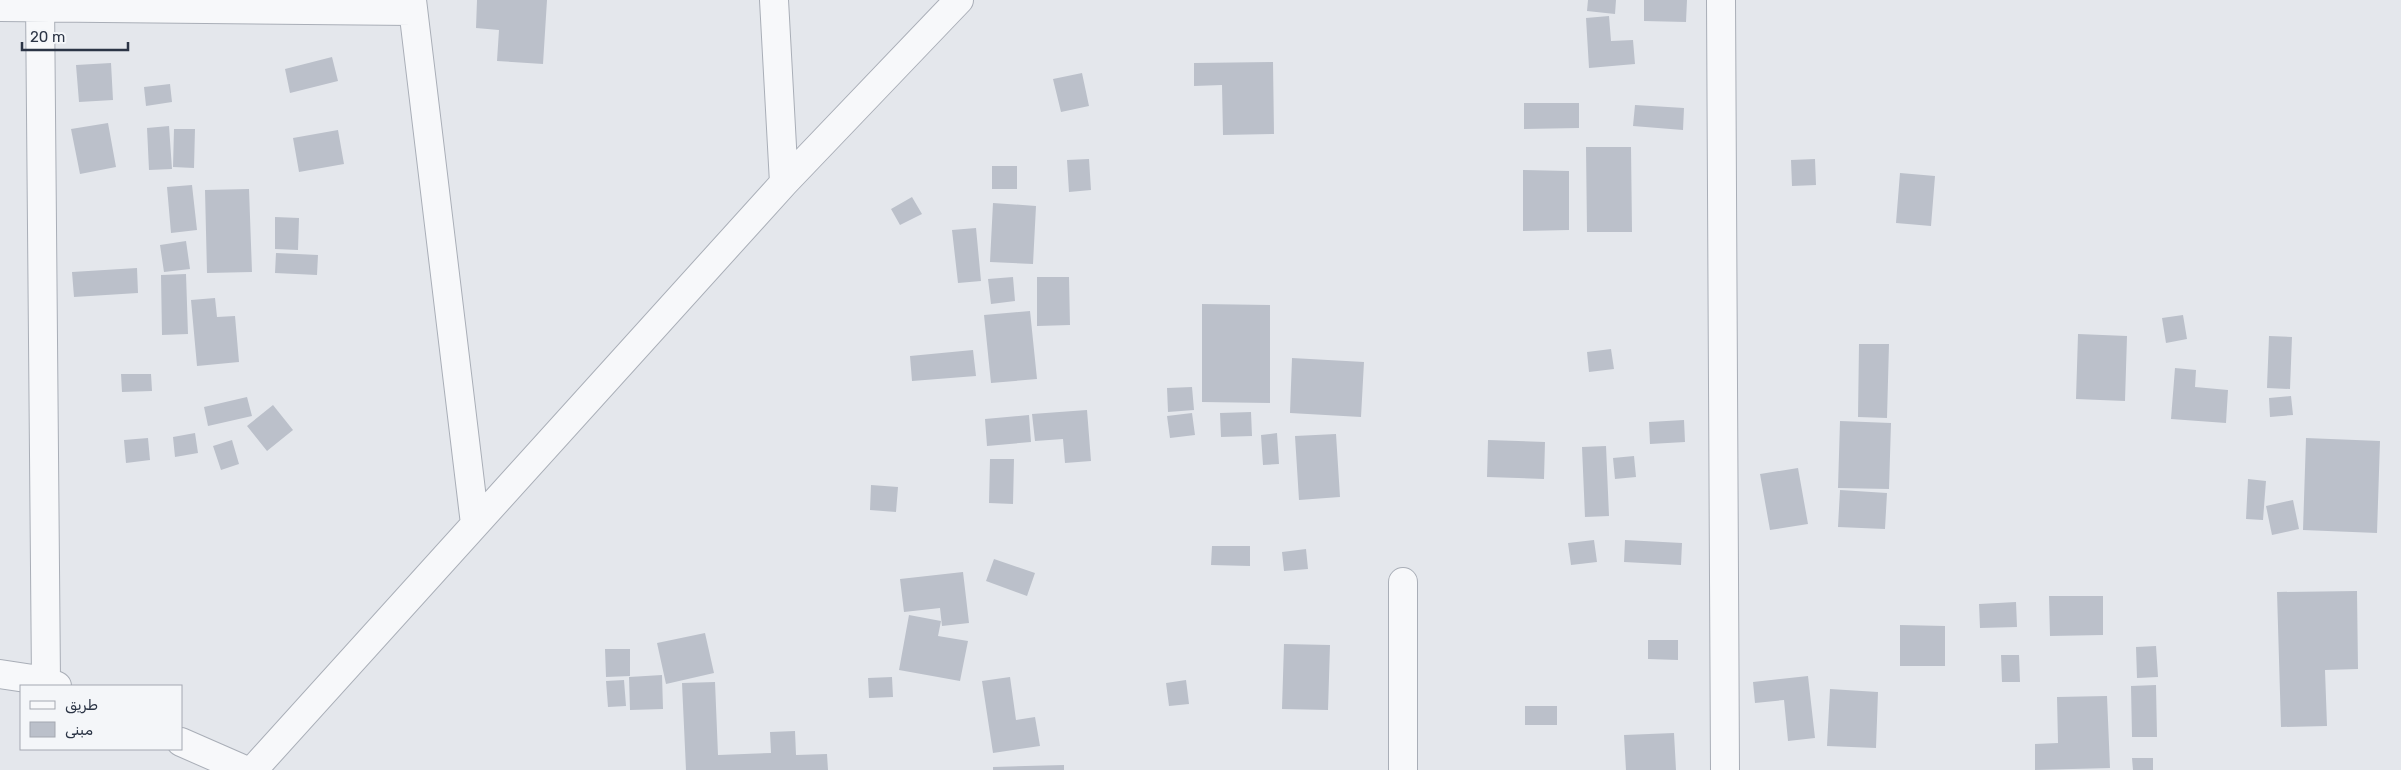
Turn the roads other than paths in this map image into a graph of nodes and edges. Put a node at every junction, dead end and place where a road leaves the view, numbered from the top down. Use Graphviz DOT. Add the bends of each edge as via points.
graph roads {
  1 [pos="774,0"];
  2 [pos="959,0"];
  3 [pos="1721,0"];
  4 [pos="40,4"];
  5 [pos="412,5"];
  6 [pos="0,7"];
  7 [pos="784,183"];
  8 [pos="475,524"];
  9 [pos="1402,582"];
  10 [pos="0,674"];
  11 [pos="51,684"];
  12 [pos="182,742"];
  13 [pos="245,770"];
  14 [pos="253,770"];
  15 [pos="1403,770"];
  16 [pos="1725,770"];
  1 -- 7 [label="street"];
  2 -- 7 [label="street"];
  3 -- 16 [label="street"];
  4 -- 5 [label="street"];
  4 -- 6 [label="street"];
  4 -- 11 [label="street"];
  5 -- 8 [label="street"];
  7 -- 8 [label="street"];
  8 -- 14 [label="street"];
  9 -- 15 [label="street"];
  10 -- 11 [label="street"];
  12 -- 13 [label="street"];
}
